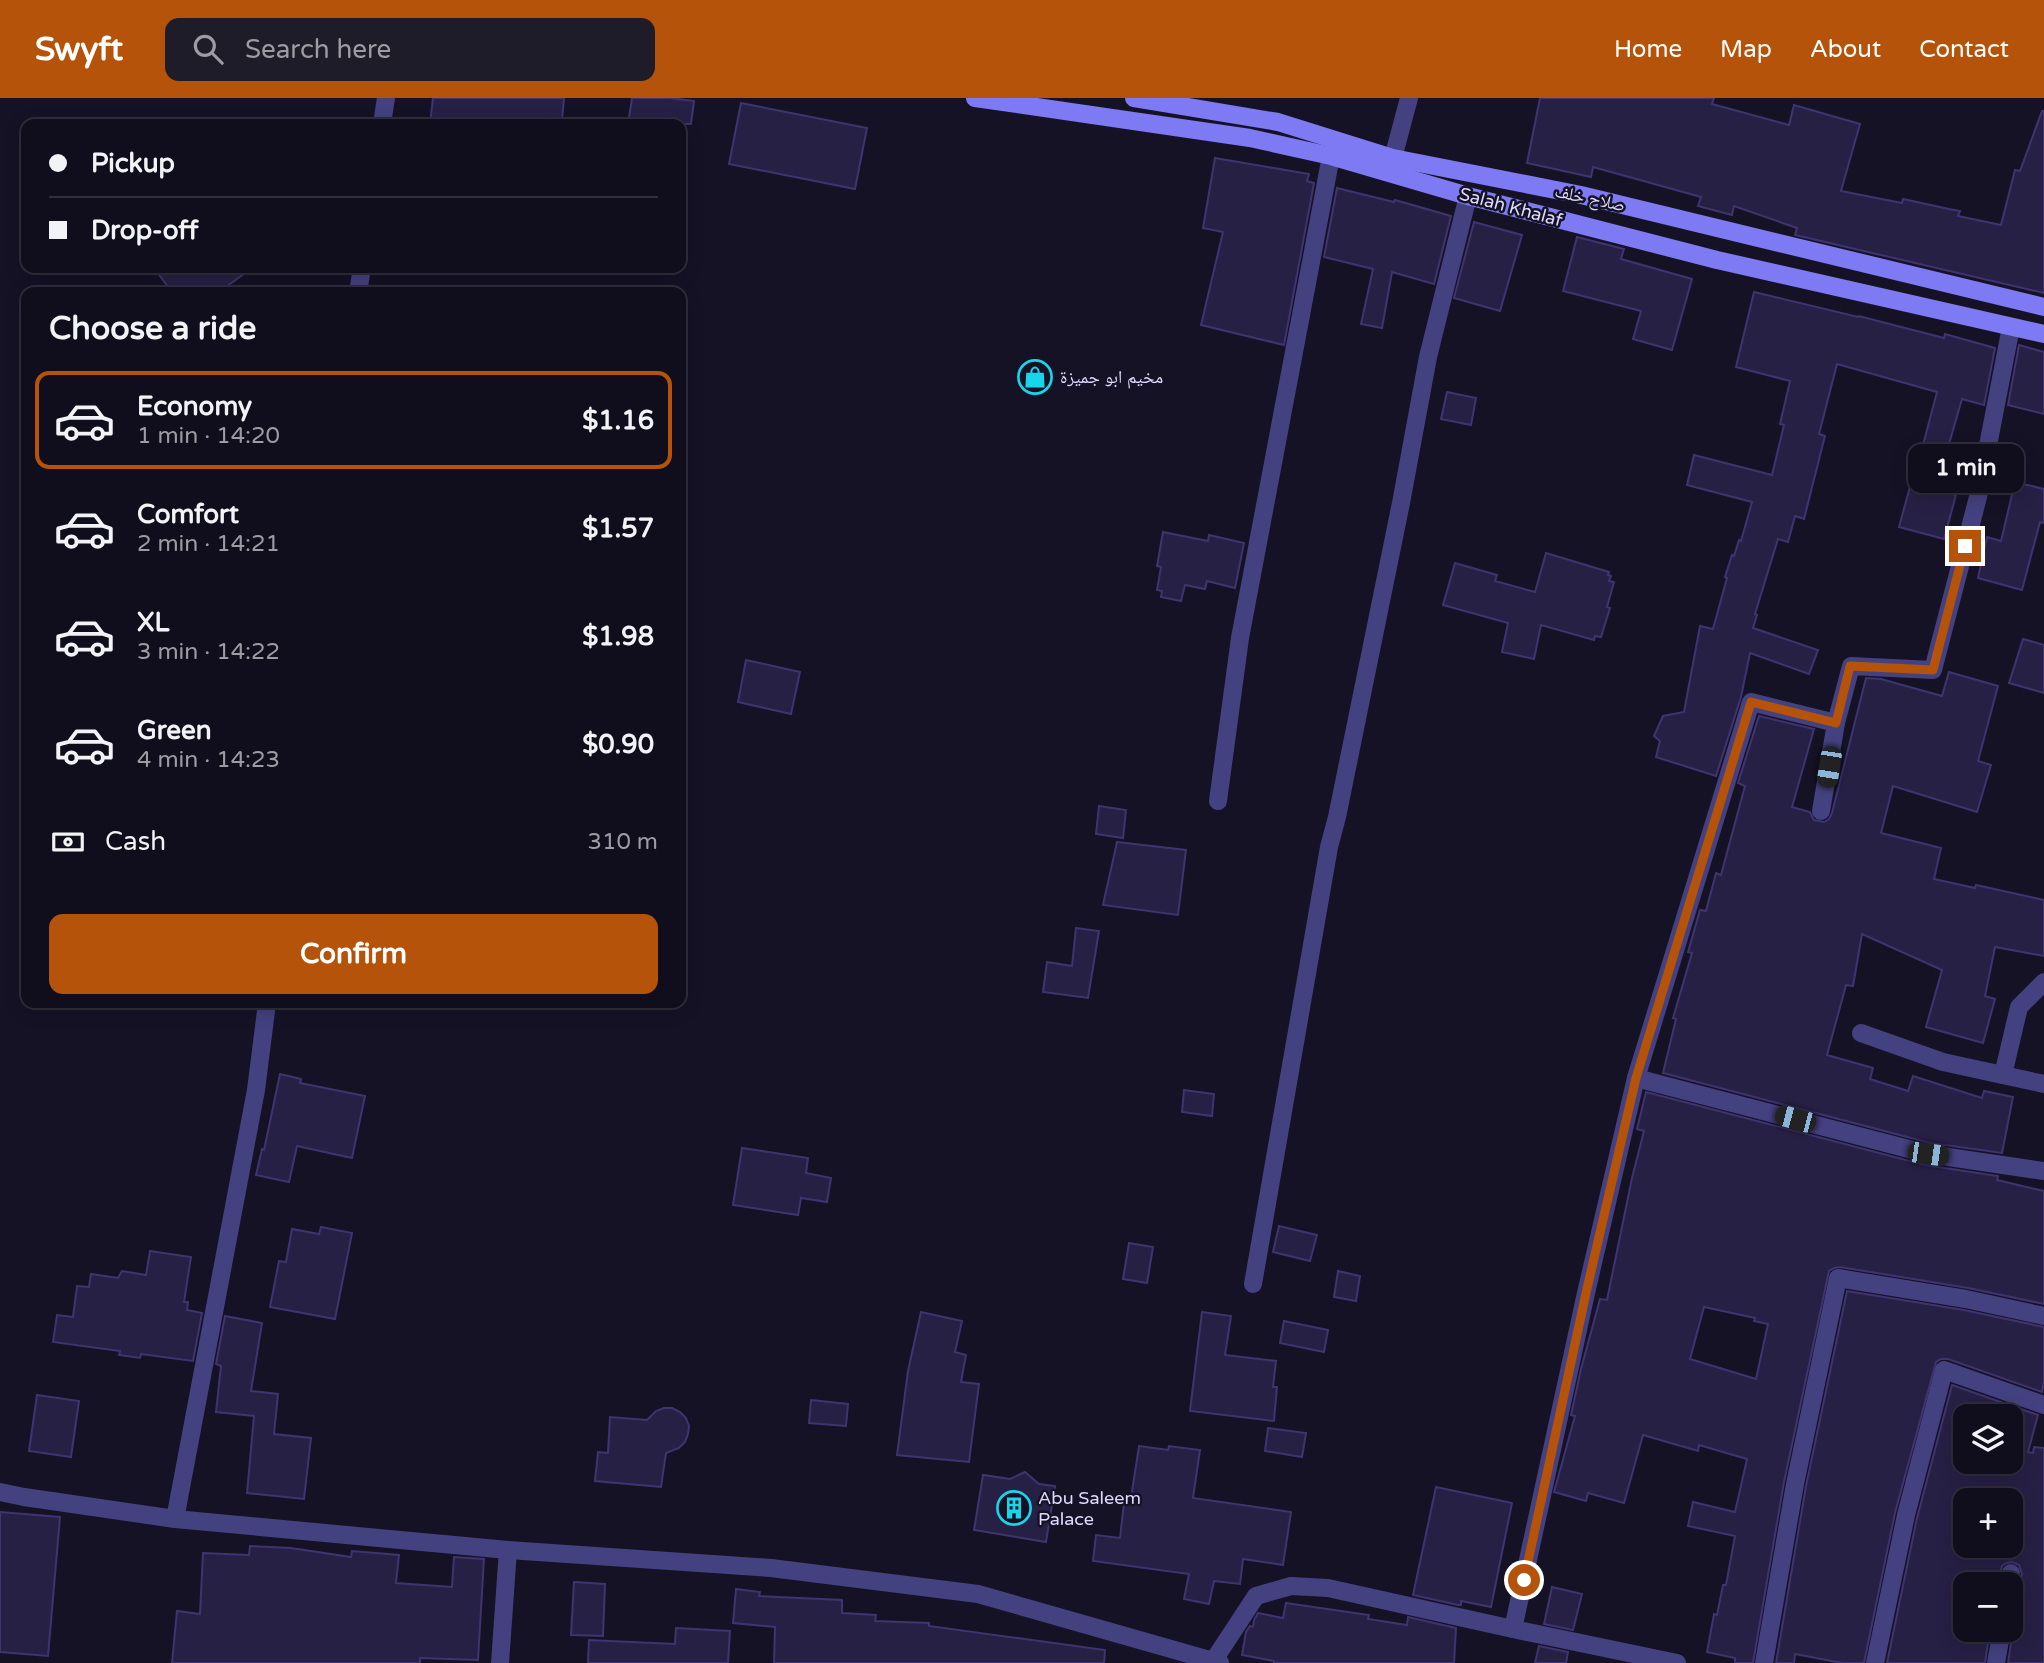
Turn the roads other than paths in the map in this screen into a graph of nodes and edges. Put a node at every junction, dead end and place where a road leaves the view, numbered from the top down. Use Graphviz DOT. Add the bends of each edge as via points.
graph roads {
  1 [pos="386,98"];
  2 [pos="975,98"];
  3 [pos="1134,98"];
  4 [pos="1409,98"];
  5 [pos="383,119"];
  6 [pos="1331,156"];
  7 [pos="1394,158"];
  8 [pos="1468,196"];
  9 [pos="2044,307"];
  10 [pos="2011,327"];
  11 [pos="2044,334"];
  12 [pos="1836,723"];
  13 [pos="1218,801"];
  14 [pos="1821,811"];
  15 [pos="2044,982"];
  16 [pos="266,1008"];
  17 [pos="1861,1033"];
  18 [pos="2003,1075"];
  19 [pos="1636,1078"];
  20 [pos="2044,1084"];
  21 [pos="2044,1171"];
  22 [pos="1253,1284"];
  23 [pos="2044,1316"];
  24 [pos="2044,1405"];
  25 [pos="0,1492"];
  26 [pos="174,1519"];
  27 [pos="508,1550"];
  28 [pos="1513,1629"];
  29 [pos="2000,1642"];
  30 [pos="1215,1662"];
  31 [pos="500,1663"];
  32 [pos="1677,1663"];
  33 [pos="1764,1663"];
  34 [pos="1875,1663"];
  35 [pos="1996,1663"];
  1 -- 5 [label="street"];
  2 -- 6 [label="main road, Salah Khalaf" via="1194,128"];
  3 -- 7 [label="main road, صلاح خلف" via="1278,122"];
  4 -- 7 [label="street"];
  6 -- 8 [label="main road, Salah Khalaf"];
  6 -- 13 [label="street" via="1240,638"];
  7 -- 9 [label="main road, صلاح خلف" via="1594,198"];
  8 -- 10 [label="main road, Salah Khalaf" via="1717,260"];
  8 -- 22 [label="street" via="1428,357 1329,847"];
  10 -- 11 [label="main road, Salah Khalaf"];
  10 -- 12 [label="street" via="1978,497 1933,670 1850,666"];
  12 -- 14 [label="street"];
  12 -- 19 [label="street" via="1751,702"];
  15 -- 18 [label="street" via="2019,1007"];
  16 -- 26 [label="street" via="256,1090"];
  17 -- 18 [label="street" via="1943,1062"];
  18 -- 20 [label="street"];
  19 -- 21 [label="street" via="1928,1154"];
  19 -- 28 [label="street"];
  23 -- 33 [label="street" via="1838,1278"];
  24 -- 34 [label="street" via="1944,1370 1906,1515"];
  25 -- 26 [label="street"];
  26 -- 27 [label="street"];
  27 -- 30 [label="street" via="771,1568 978,1594"];
  27 -- 31 [label="street"];
  28 -- 30 [label="street" via="1328,1588 1290,1586 1256,1596"];
  28 -- 32 [label="street"];
  29 -- 35 [label="street"];
}
